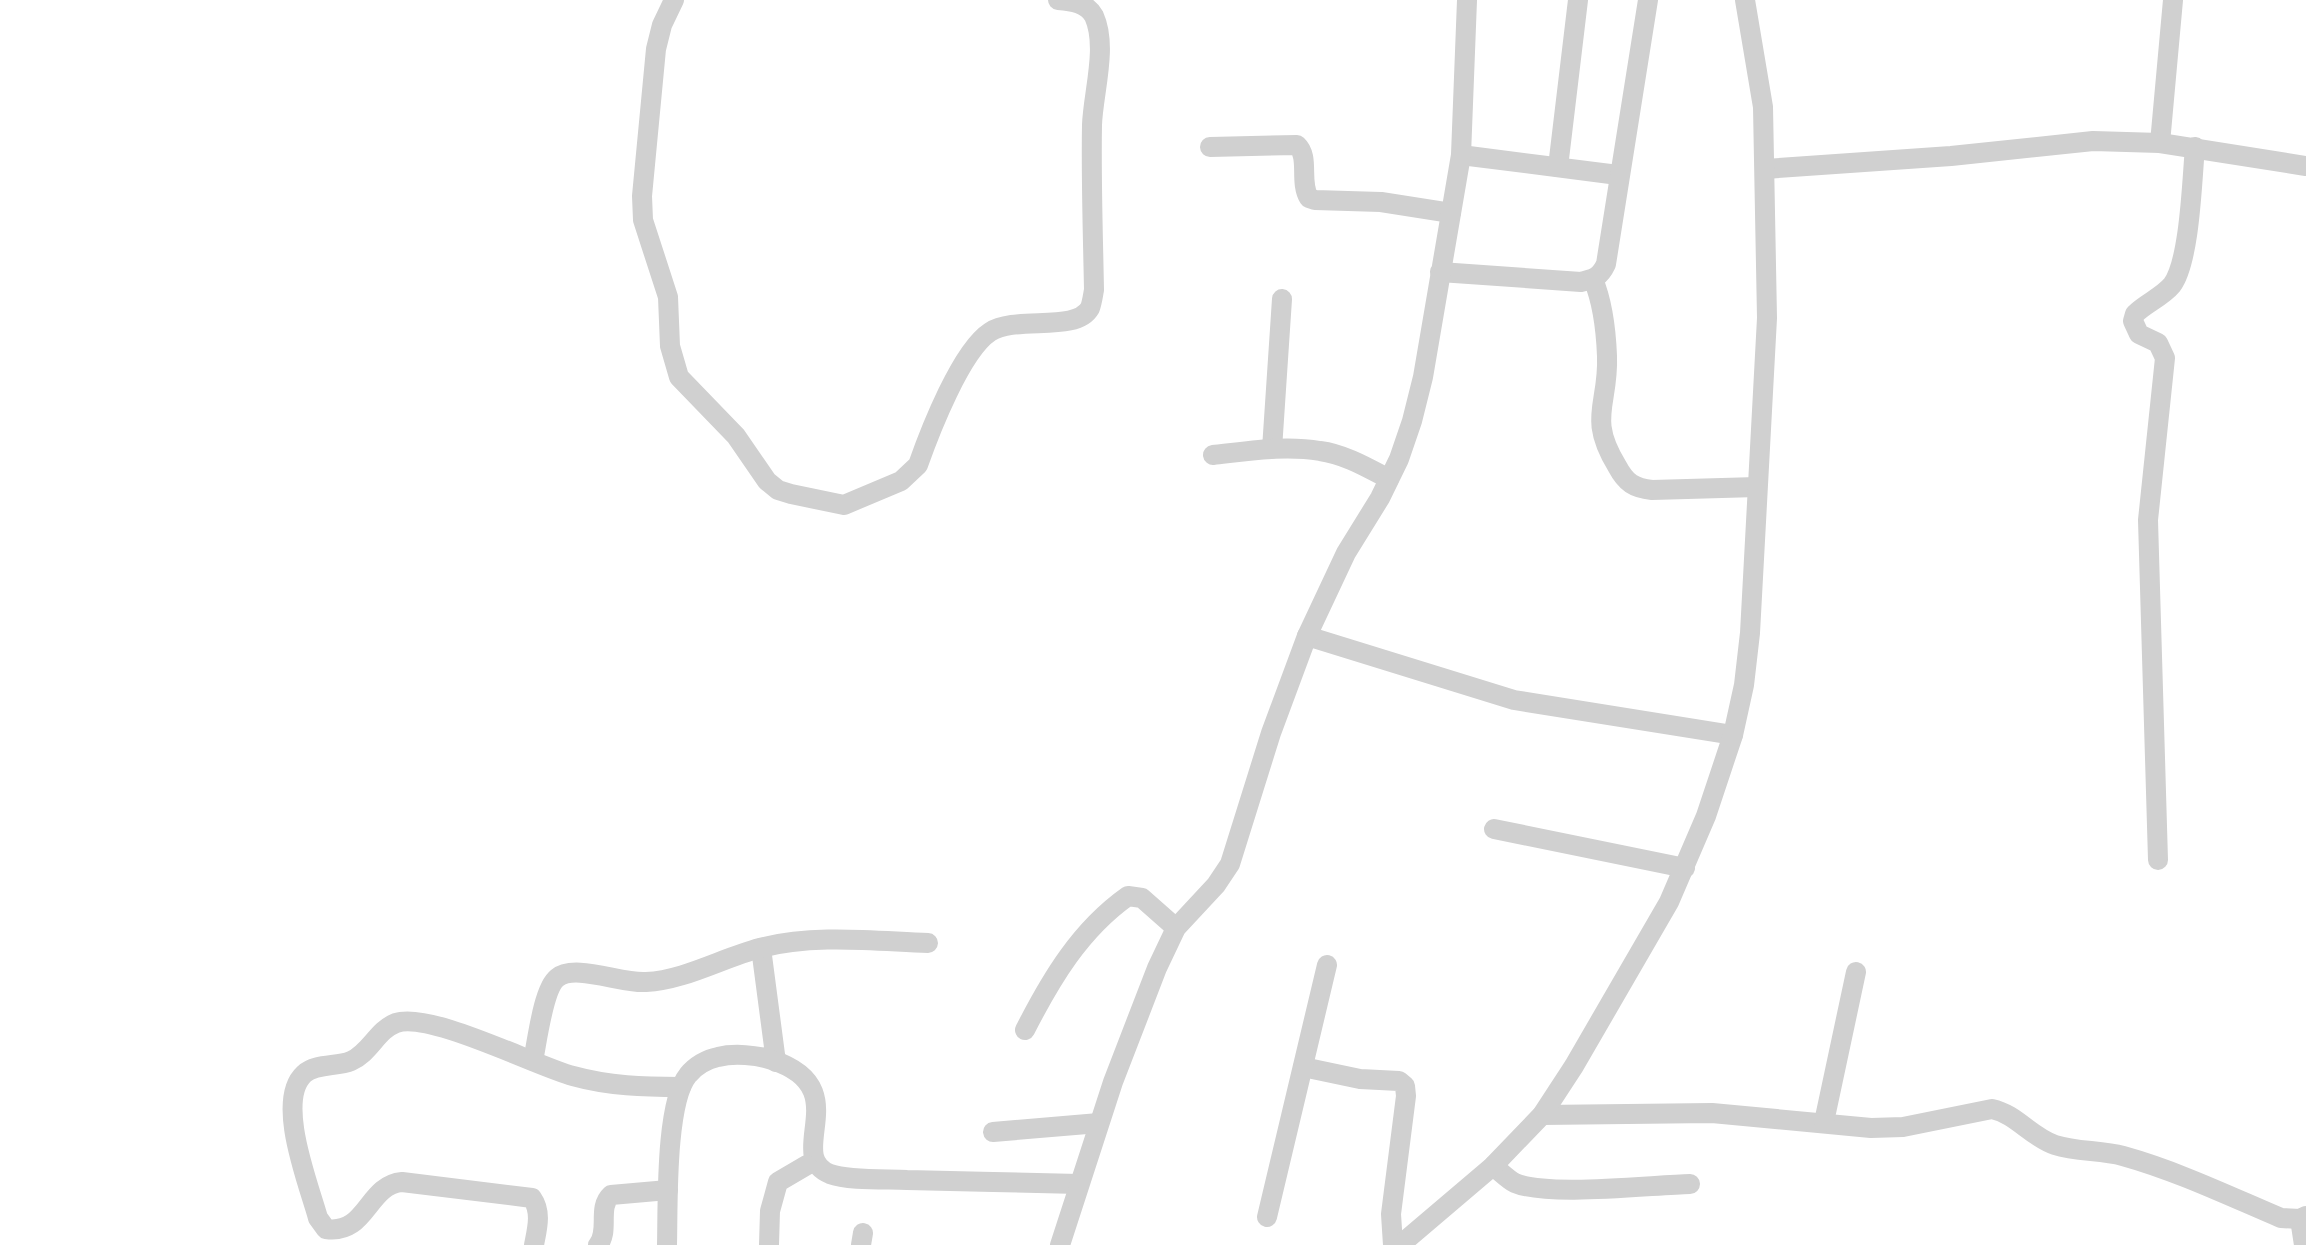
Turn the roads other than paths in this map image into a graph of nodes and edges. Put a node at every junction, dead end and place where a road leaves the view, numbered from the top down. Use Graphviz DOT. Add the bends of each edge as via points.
graph roads {
  1 [pos="674,0"];
  2 [pos="1058,0"];
  3 [pos="1467,0"];
  4 [pos="1578,0"];
  5 [pos="1648,0"];
  6 [pos="1745,0"];
  7 [pos="2173,0"];
  8 [pos="2160,143"];
  9 [pos="1210,147"];
  10 [pos="2195,147"];
  11 [pos="1461,154"];
  12 [pos="2306,166"];
  13 [pos="1558,167"];
  14 [pos="1766,169"];
  15 [pos="1618,175"];
  16 [pos="1451,213"];
  17 [pos="1440,272"];
  18 [pos="1593,279"];
  19 [pos="1282,299"];
  20 [pos="1272,449"];
  21 [pos="1213,455"];
  22 [pos="1389,478"];
  23 [pos="1758,487"];
  24 [pos="1307,636"];
  25 [pos="1733,735"];
  26 [pos="1494,829"];
  27 [pos="2158,860"];
  28 [pos="1685,868"];
  29 [pos="1176,928"];
  30 [pos="928,943"];
  31 [pos="761,948"];
  32 [pos="1327,965"];
  33 [pos="1856,972"];
  34 [pos="1026,1030"];
  35 [pos="533,1061"];
  36 [pos="776,1062"];
  37 [pos="1303,1067"];
  38 [pos="681,1087"];
  39 [pos="1542,1115"];
  40 [pos="1824,1122"];
  41 [pos="1099,1123"];
  42 [pos="993,1132"];
  43 [pos="807,1165"];
  44 [pos="1494,1166"];
  45 [pos="1079,1184"];
  46 [pos="1689,1184"];
  47 [pos="668,1190"];
  48 [pos="1267,1216"];
  49 [pos="2303,1218"];
  50 [pos="534,1245"];
  51 [pos="598,1245"];
  52 [pos="667,1245"];
  53 [pos="769,1245"];
  54 [pos="1060,1245"];
  55 [pos="1393,1245"];
  56 [pos="1400,1245"];
  57 [pos="2304,1245"];
  1 -- 2 [label="street" via="656,49 642,196 643,220 668,297 674,365 679,377 736,436 767,481 778,490 844,505 901,482 911,474 958,373 990,332 1018,322 1068,321 1080,318 1090,308 1094,290 1092,126 1099,71 1096,25 1088,8"];
  3 -- 11 [label="street"];
  4 -- 13 [label="street"];
  5 -- 15 [label="street"];
  6 -- 14 [label="street" via="1763,106"];
  7 -- 8 [label="street"];
  8 -- 10 [label="street"];
  8 -- 14 [label="street" via="2093,141"];
  9 -- 16 [label="street" via="1297,144 1303,153 1303,184 1309,198 1397,204"];
  10 -- 12 [label="street"];
  10 -- 27 [label="street" via="2179,274 2171,286 2135,314 2133,321 2139,334 2158,343 2165,358 2148,520"];
  11 -- 13 [label="street"];
  11 -- 16 [label="street"];
  13 -- 15 [label="street"];
  14 -- 23 [label="street" via="1767,318"];
  15 -- 18 [label="street" via="1606,264"];
  16 -- 17 [label="street"];
  17 -- 18 [label="street" via="1581,282"];
  17 -- 22 [label="street" via="1412,421"];
  18 -- 23 [label="street" via="1600,296 1607,356 1599,423 1602,439 1627,482 1652,490"];
  19 -- 20 [label="street"];
  20 -- 21 [label="street"];
  20 -- 22 [label="street" via="1322,451"];
  22 -- 24 [label="street" via="1346,553"];
  23 -- 25 [label="street" via="1750,633"];
  24 -- 25 [label="street" via="1514,700"];
  24 -- 29 [label="street" via="1271,733 1230,864"];
  25 -- 28 [label="street"];
  26 -- 28 [label="street"];
  28 -- 39 [label="street" via="1644,950"];
  29 -- 34 [label="street" via="1142,898 1136,895 1123,900 1064,960"];
  29 -- 41 [label="street" via="1135,1021"];
  30 -- 31 [label="street" via="835,940"];
  31 -- 35 [label="street" via="671,978 646,982 576,972 564,974 555,979 549,990"];
  31 -- 36 [label="street"];
  32 -- 37 [label="street"];
  33 -- 40 [label="street"];
  35 -- 38 [label="street" via="608,1085"];
  35 -- 50 [label="street" via="487,1041 412,1022 396,1023 351,1061 305,1073 295,1085 292,1100 294,1131 318,1218 326,1229 355,1223 380,1190 389,1183 402,1182 532,1198 538,1215"];
  36 -- 38 [label="street" via="719,1056 701,1063"];
  36 -- 45 [label="street" via="805,1077 815,1092 818,1108 813,1157 819,1168 831,1175"];
  37 -- 48 [label="street"];
  37 -- 55 [label="street" via="1360,1079 1392,1079 1405,1086 1391,1214"];
  38 -- 47 [label="street"];
  39 -- 40 [label="street" via="1712,1113"];
  39 -- 44 [label="street"];
  40 -- 49 [label="street" via="1871,1128 1903,1127 1992,1109 2002,1111 2055,1145 2148,1163 2281,1218"];
  41 -- 42 [label="street"];
  41 -- 45 [label="street"];
  43 -- 53 [label="street" via="778,1182 770,1211"];
  44 -- 46 [label="street" via="1513,1182 1530,1188"];
  44 -- 56 [label="street"];
  45 -- 54 [label="street"];
  47 -- 51 [label="street" via="611,1195 605,1205 603,1235"];
  47 -- 52 [label="street"];
  49 -- 57 [label="street"];
}
